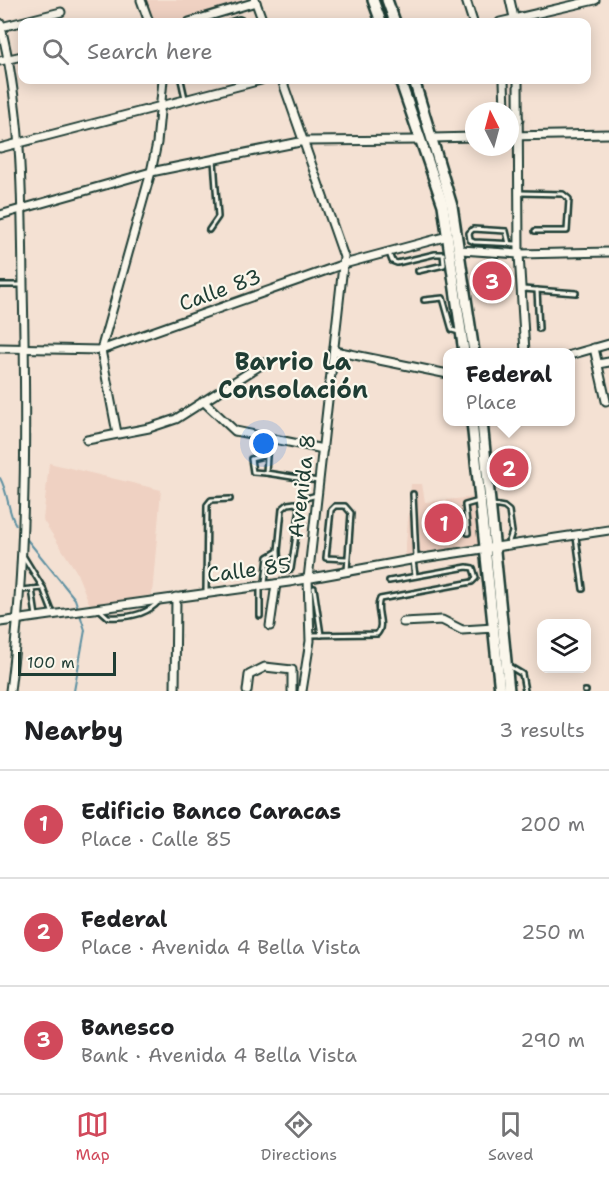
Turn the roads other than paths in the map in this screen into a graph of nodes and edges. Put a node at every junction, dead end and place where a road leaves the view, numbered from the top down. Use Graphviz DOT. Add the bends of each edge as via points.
graph roads {
  1 [pos="141,0"];
  2 [pos="374,0"];
  3 [pos="387,0"];
  4 [pos="466,0"];
  5 [pos="510,0"];
  6 [pos="595,0"];
  7 [pos="255,1"];
  8 [pos="563,3"];
  9 [pos="61,12"];
  10 [pos="33,18"];
  11 [pos="148,18"];
  12 [pos="202,18"];
  13 [pos="261,18"];
  14 [pos="380,18"];
  15 [pos="394,18"];
  16 [pos="472,18"];
  17 [pos="514,18"];
  18 [pos="523,18"];
  19 [pos="18,21"];
  20 [pos="0,25"];
  21 [pos="18,57"];
  22 [pos="9,59"];
  23 [pos="0,61"];
  24 [pos="163,84"];
  25 [pos="182,84"];
  26 [pos="246,84"];
  27 [pos="284,84"];
  28 [pos="401,84"];
  29 [pos="415,84"];
  30 [pos="504,84"];
  31 [pos="518,84"];
  32 [pos="185,100"];
  33 [pos="505,102"];
  34 [pos="519,102"];
  35 [pos="161,106"];
  36 [pos="519,120"];
  37 [pos="609,134"];
  38 [pos="520,135"];
  39 [pos="465,137"];
  40 [pos="433,138"];
  41 [pos="420,140"];
  42 [pos="305,141"];
  43 [pos="20,144"];
  44 [pos="0,148"];
  45 [pos="214,158"];
  46 [pos="151,172"];
  47 [pos="520,193"];
  48 [pos="21,208"];
  49 [pos="0,215"];
  50 [pos="209,230"];
  51 [pos="535,231"];
  52 [pos="448,236"];
  53 [pos="509,244"];
  54 [pos="519,244"];
  55 [pos="461,250"];
  56 [pos="389,251"];
  57 [pos="609,252"];
  58 [pos="519,254"];
  59 [pos="344,264"];
  60 [pos="418,271"];
  61 [pos="0,285"];
  62 [pos="23,285"];
  63 [pos="521,289"];
  64 [pos="537,290"];
  65 [pos="576,293"];
  66 [pos="424,300"];
  67 [pos="539,329"];
  68 [pos="461,333"];
  69 [pos="609,344"];
  70 [pos="0,348"];
  71 [pos="25,348"];
  72 [pos="463,348"];
  73 [pos="473,348"];
  74 [pos="525,348"];
  75 [pos="594,348"];
  76 [pos="101,350"];
  77 [pos="334,351"];
  78 [pos="575,354"];
  79 [pos="609,362"];
  80 [pos="264,363"];
  81 [pos="597,364"];
  82 [pos="443,373"];
  83 [pos="203,401"];
  84 [pos="606,401"];
  85 [pos="472,426"];
  86 [pos="482,426"];
  87 [pos="117,434"];
  88 [pos="268,438"];
  89 [pos="87,440"];
  90 [pos="323,449"];
  91 [pos="267,455"];
  92 [pos="266,473"];
  93 [pos="319,481"];
  94 [pos="413,494"];
  95 [pos="318,495"];
  96 [pos="230,499"];
  97 [pos="481,500"];
  98 [pos="491,504"];
  99 [pos="298,505"];
  100 [pos="609,530"];
  101 [pos="468,533"];
  102 [pos="576,535"];
  103 [pos="508,544"];
  104 [pos="496,546"];
  105 [pos="485,548"];
  106 [pos="278,551"];
  107 [pos="20,552"];
  108 [pos="347,559"];
  109 [pos="414,559"];
  110 [pos="348,572"];
  111 [pos="415,576"];
  112 [pos="308,579"];
  113 [pos="389,580"];
  114 [pos="276,584"];
  115 [pos="262,586"];
  116 [pos="44,588"];
  117 [pos="314,588"];
  118 [pos="32,589"];
  119 [pos="583,589"];
  120 [pos="19,590"];
  121 [pos="206,592"];
  122 [pos="176,597"];
  123 [pos="160,599"];
  124 [pos="98,608"];
  125 [pos="53,614"];
  126 [pos="36,616"];
  127 [pos="260,616"];
  128 [pos="17,619"];
  129 [pos="0,622"];
  130 [pos="403,622"];
  131 [pos="270,626"];
  132 [pos="494,628"];
  133 [pos="310,635"];
  134 [pos="321,635"];
  135 [pos="506,665"];
  136 [pos="10,691"];
  137 [pos="174,691"];
  138 [pos="247,691"];
  139 [pos="292,691"];
  140 [pos="302,691"];
  141 [pos="500,691"];
  142 [pos="509,691"];
  143 [pos="525,691"];
  1 -- 11 [label="street"];
  2 -- 14 [label="street"];
  3 -- 15 [label="street"];
  4 -- 16 [label="street"];
  5 -- 17 [label="street"];
  6 -- 8 [label="street"];
  7 -- 12 [label="street"];
  7 -- 13 [label="street"];
  8 -- 18 [label="street"];
  9 -- 10 [label="street"];
  19 -- 20 [label="street"];
  20 -- 22 [label="street"];
  21 -- 22 [label="street"];
  22 -- 23 [label="street"];
  22 -- 43 [label="street"];
  24 -- 35 [label="street"];
  25 -- 32 [label="lane"];
  26 -- 32 [label="street"];
  27 -- 42 [label="street, Avenida 8"];
  28 -- 41 [label="street"];
  29 -- 40 [label="street"];
  30 -- 33 [label="street"];
  31 -- 34 [label="street"];
  32 -- 35 [label="street"];
  35 -- 43 [label="street"];
  35 -- 46 [label="street"];
  36 -- 38 [label="street"];
  37 -- 38 [label="street"];
  38 -- 47 [label="street"];
  39 -- 40 [label="street"];
  40 -- 55 [label="street"];
  41 -- 42 [label="street"];
  41 -- 52 [label="street" via="443,205"];
  42 -- 45 [label="street"];
  42 -- 59 [label="street, Avenida 8"];
  43 -- 44 [label="street"];
  43 -- 48 [label="street"];
  45 -- 46 [label="street"];
  45 -- 50 [label="lane" via="218,218"];
  46 -- 48 [label="street"];
  46 -- 76 [label="street"];
  47 -- 51 [label="lane" via="563,194 569,199 567,231"];
  47 -- 54 [label="street"];
  48 -- 49 [label="street"];
  48 -- 62 [label="street"];
  52 -- 56 [label="street, Calle 83"];
  52 -- 68 [label="street"];
  53 -- 53 [label="lane" via="472,241 469,232 506,231"];
  53 -- 54 [label="lane"];
  54 -- 58 [label="street"];
  55 -- 58 [label="street"];
  55 -- 73 [label="street"];
  56 -- 59 [label="street, Calle 83"];
  56 -- 60 [label="lane" via="392,261 397,263 443,255 444,265"];
  57 -- 58 [label="street"];
  58 -- 63 [label="street"];
  59 -- 76 [label="street, Calle 83"];
  59 -- 77 [label="street, Avenida 8"];
  61 -- 62 [label="lane"];
  62 -- 71 [label="street"];
  63 -- 64 [label="lane"];
  63 -- 74 [label="street"];
  64 -- 65 [label="lane"];
  64 -- 67 [label="lane"];
  66 -- 68 [label="lane" via="443,298 452,330"];
  68 -- 72 [label="street"];
  69 -- 75 [label="street"];
  70 -- 71 [label="street, Calle 83"];
  71 -- 76 [label="street, Calle 83"];
  71 -- 107 [label="street"];
  75 -- 78 [label="street"];
  75 -- 81 [label="street"];
  76 -- 87 [label="street"];
  77 -- 82 [label="street"];
  77 -- 90 [label="street, Avenida 8"];
  79 -- 81 [label="street"];
  80 -- 83 [label="street"];
  81 -- 84 [label="street"];
  83 -- 87 [label="street" via="176,418"];
  83 -- 88 [label="street" via="230,428"];
  85 -- 97 [label="street"];
  86 -- 98 [label="street"];
  87 -- 89 [label="street"];
  88 -- 90 [label="street"];
  88 -- 91 [label="lane"];
  90 -- 93 [label="street, Avenida 8"];
  91 -- 92 [label="lane"];
  91 -- 92 [label="lane" via="251,459 253,472"];
  92 -- 93 [label="lane"];
  93 -- 95 [label="street, Avenida 8"];
  94 -- 109 [label="lane"];
  95 -- 99 [label="lane"];
  95 -- 112 [label="street, Avenida 8"];
  96 -- 121 [label="lane" via="211,500 207,505"];
  97 -- 101 [label="lane" via="465,505"];
  97 -- 105 [label="street"];
  98 -- 103 [label="lane" via="509,512 512,532"];
  98 -- 104 [label="street"];
  99 -- 106 [label="lane" via="288,504 282,509"];
  99 -- 106 [label="lane" via="291,569 279,567"];
  100 -- 102 [label="street, Calle 85"];
  102 -- 103 [label="street, Calle 85"];
  102 -- 119 [label="lane"];
  103 -- 104 [label="street, Calle 85"];
  104 -- 105 [label="street, Calle 85"];
  104 -- 135 [label="street"];
  105 -- 109 [label="street, Calle 85"];
  105 -- 132 [label="street"];
  106 -- 115 [label="lane" via="268,557"];
  107 -- 116 [label="lane"];
  107 -- 120 [label="street"];
  108 -- 108 [label="lane" via="351,513 345,506 335,506 331,510 326,558"];
  108 -- 110 [label="lane"];
  109 -- 110 [label="street, Calle 85"];
  109 -- 111 [label="lane"];
  110 -- 112 [label="street, Calle 85"];
  111 -- 113 [label="lane"];
  111 -- 134 [label="lane" via="466,567 473,568 476,578 472,582 380,599 377,603 381,626 377,634"];
  112 -- 114 [label="street, Calle 85"];
  112 -- 133 [label="street, Avenida 8"];
  114 -- 115 [label="street, Calle 85"];
  114 -- 131 [label="street"];
  115 -- 121 [label="street, Calle 85"];
  115 -- 127 [label="lane"];
  116 -- 118 [label="lane"];
  116 -- 125 [label="lane"];
  117 -- 134 [label="lane"];
  118 -- 120 [label="lane"];
  118 -- 126 [label="lane"];
  120 -- 128 [label="street"];
  121 -- 122 [label="street, Calle 85"];
  122 -- 123 [label="street, Calle 85"];
  122 -- 137 [label="street"];
  123 -- 124 [label="street, Calle 85"];
  123 -- 124 [label="lane" via="150,610 133,615 108,617"];
  124 -- 125 [label="street, Calle 85"];
  125 -- 126 [label="street, Calle 85"];
  126 -- 128 [label="street, Calle 85"];
  128 -- 129 [label="street, Calle 85"];
  128 -- 136 [label="street"];
  130 -- 132 [label="street" via="442,620 462,630"];
  132 -- 141 [label="street"];
  133 -- 134 [label="lane"];
  133 -- 140 [label="street, Avenida 8"];
  135 -- 142 [label="street"];
  135 -- 143 [label="lane" via="522,674"];
  138 -- 139 [label="street" via="249,675 265,667 292,670"];
}
